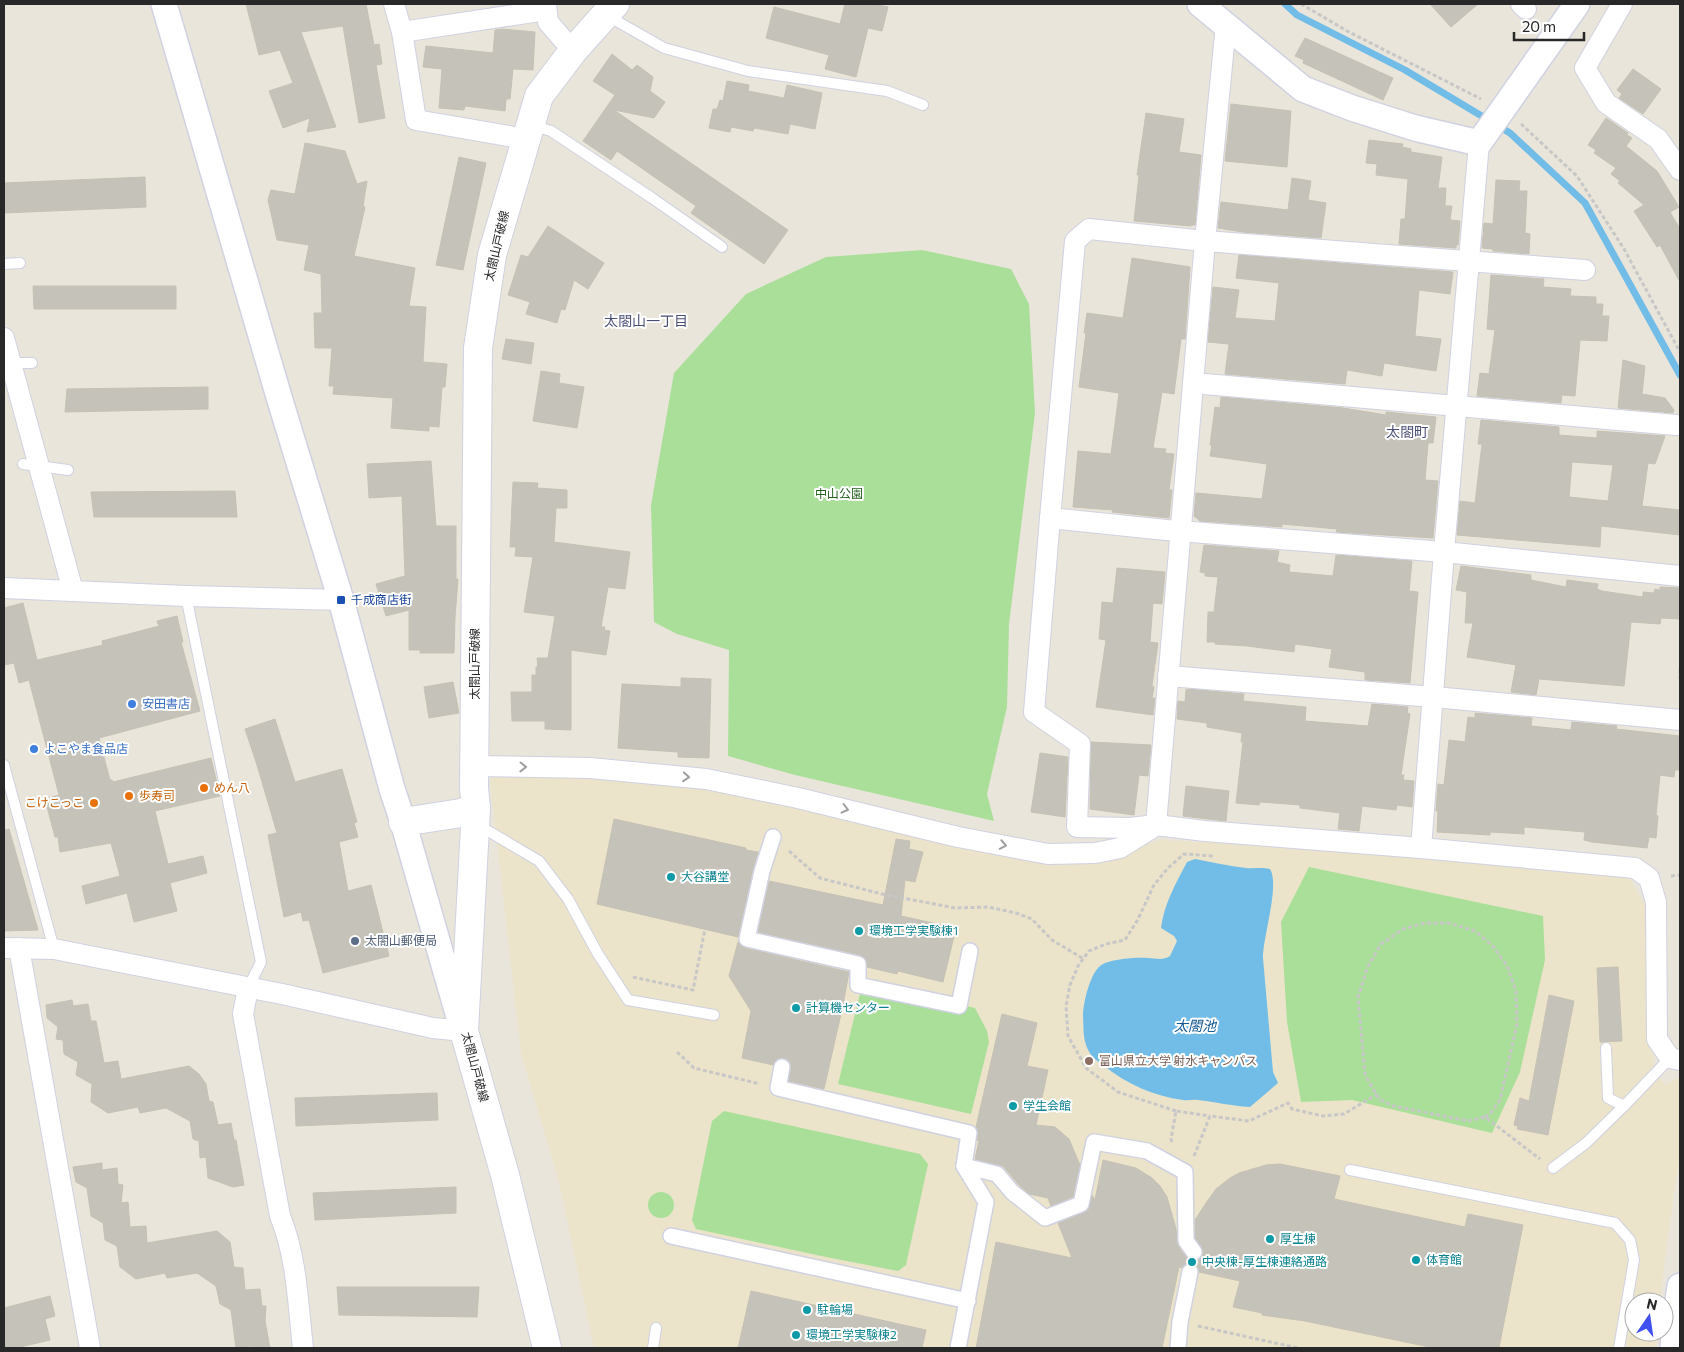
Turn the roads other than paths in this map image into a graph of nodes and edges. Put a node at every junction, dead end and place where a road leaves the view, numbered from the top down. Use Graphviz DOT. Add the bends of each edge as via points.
graph roads {
  1 [pos="164,4"];
  2 [pos="394,4"];
  3 [pos="1200,4"];
  4 [pos="1577,4"];
  5 [pos="1622,4"];
  6 [pos="546,7"];
  7 [pos="610,9"];
  8 [pos="1226,24"];
  9 [pos="402,32"];
  10 [pos="572,50"];
  11 [pos="923,105"];
  12 [pos="1492,124"];
  13 [pos="528,132"];
  14 [pos="1680,170"];
  15 [pos="1205,241"];
  16 [pos="722,247"];
  17 [pos="1469,262"];
  18 [pos="20,263"];
  19 [pos="4,264"];
  20 [pos="1585,270"];
  21 [pos="4,338"];
  22 [pos="8,363"];
  23 [pos="32,363"];
  24 [pos="1193,383"];
  25 [pos="1456,406"];
  26 [pos="1676,425"];
  27 [pos="31,465"];
  28 [pos="68,470"];
  29 [pos="1050,518"];
  30 [pos="1180,530"];
  31 [pos="1444,552"];
  32 [pos="1680,576"];
  33 [pos="4,588"];
  34 [pos="72,590"];
  35 [pos="186,596"];
  36 [pos="341,600"];
  37 [pos="1168,676"];
  38 [pos="1434,697"];
  39 [pos="1680,720"];
  40 [pos="4,765"];
  41 [pos="475,766"];
  42 [pos="476,816"];
  43 [pos="404,822"];
  44 [pos="1156,825"];
  45 [pos="772,836"];
  46 [pos="1421,848"];
  47 [pos="11,948"];
  48 [pos="54,949"];
  49 [pos="970,951"];
  50 [pos="248,988"];
  51 [pos="714,1015"];
  52 [pos="464,1031"];
  53 [pos="1606,1048"];
  54 [pos="1675,1059"];
  55 [pos="782,1067"];
  56 [pos="1624,1106"];
  57 [pos="964,1166"];
  58 [pos="1553,1168"];
  59 [pos="1350,1170"];
  60 [pos="671,1236"];
  61 [pos="1194,1252"];
  62 [pos="1190,1272"];
  63 [pos="1680,1286"];
  64 [pos="968,1301"];
  65 [pos="656,1328"];
  66 [pos="90,1348"];
  67 [pos="303,1348"];
  68 [pos="547,1348"];
  69 [pos="653,1348"];
  70 [pos="958,1348"];
  71 [pos="1178,1348"];
  72 [pos="1619,1348"];
  73 [pos="1673,1348"];
  1 -- 36 [label="street"];
  2 -- 9 [label="street"];
  3 -- 8 [label="street"];
  4 -- 12 [label="street"];
  5 -- 14 [label="street" via="1585,68 1606,103 1658,139"];
  6 -- 9 [label="street"];
  6 -- 10 [label="street" via="548,22"];
  7 -- 10 [label="main road, 太閤山戸破線"];
  7 -- 11 [label="lane" via="664,48 748,71 887,92"];
  8 -- 12 [label="street" via="1303,88 1352,108 1415,128"];
  8 -- 15 [label="street"];
  9 -- 13 [label="street" via="416,120"];
  10 -- 13 [label="main road, 太閤山戸破線" via="539,96"];
  12 -- 17 [label="street"];
  13 -- 16 [label="lane" via="551,131"];
  13 -- 41 [label="main road, 太閤山戸破線" via="492,255 478,348"];
  15 -- 17 [label="street"];
  15 -- 24 [label="street"];
  15 -- 29 [label="street" via="1089,228 1075,241"];
  17 -- 20 [label="street"];
  17 -- 25 [label="street"];
  18 -- 19 [label="lane"];
  21 -- 22 [label="street"];
  22 -- 23 [label="lane"];
  22 -- 27 [label="street"];
  24 -- 25 [label="street"];
  24 -- 30 [label="street"];
  25 -- 26 [label="street"];
  25 -- 31 [label="street"];
  27 -- 28 [label="lane"];
  27 -- 34 [label="street"];
  29 -- 30 [label="street"];
  29 -- 44 [label="street" via="1034,712 1080,744 1078,827"];
  30 -- 31 [label="street"];
  30 -- 37 [label="street"];
  31 -- 32 [label="street"];
  31 -- 38 [label="street"];
  33 -- 34 [label="street"];
  34 -- 35 [label="street"];
  35 -- 36 [label="street"];
  35 -- 50 [label="lane" via="261,962"];
  36 -- 43 [label="street" via="392,789"];
  37 -- 38 [label="street"];
  37 -- 44 [label="street"];
  38 -- 39 [label="street"];
  38 -- 46 [label="street"];
  40 -- 48 [label="lane"];
  41 -- 42 [label="main road, 太閤山戸破線"];
  41 -- 44 [label="street, one-way" via="590,768 706,778 958,837 1048,854 1094,853 1120,848"];
  42 -- 43 [label="main road" via="461,813"];
  42 -- 51 [label="lane" via="540,861 568,900 628,1000"];
  42 -- 52 [label="main road, 太閤山戸破線"];
  43 -- 52 [label="street"];
  44 -- 46 [label="street"];
  45 -- 49 [label="street" via="747,939 858,964 858,985 959,1006"];
  46 -- 54 [label="street" via="1635,868 1649,878 1656,902 1657,1039"];
  47 -- 48 [label="street"];
  47 -- 66 [label="street"];
  48 -- 50 [label="street"];
  50 -- 52 [label="street" via="433,1028"];
  50 -- 67 [label="street" via="243,1014 295,1280"];
  52 -- 68 [label="main road, 太閤山戸破線" via="505,1175"];
  53 -- 56 [label="lane" via="1608,1098"];
  54 -- 56 [label="lane"];
  55 -- 57 [label="street" via="778,1088 969,1133"];
  56 -- 58 [label="lane" via="1586,1143"];
  57 -- 61 [label="street" via="997,1174 1012,1192 1045,1218 1081,1204 1094,1142 1147,1151 1186,1172 1186,1240"];
  57 -- 64 [label="street" via="986,1202"];
  59 -- 72 [label="lane" via="1615,1223 1630,1240 1634,1260"];
  60 -- 64 [label="street"];
  62 -- 71 [label="street"];
  63 -- 73 [label="street"];
  64 -- 70 [label="street"];
  65 -- 69 [label="lane"];
}
